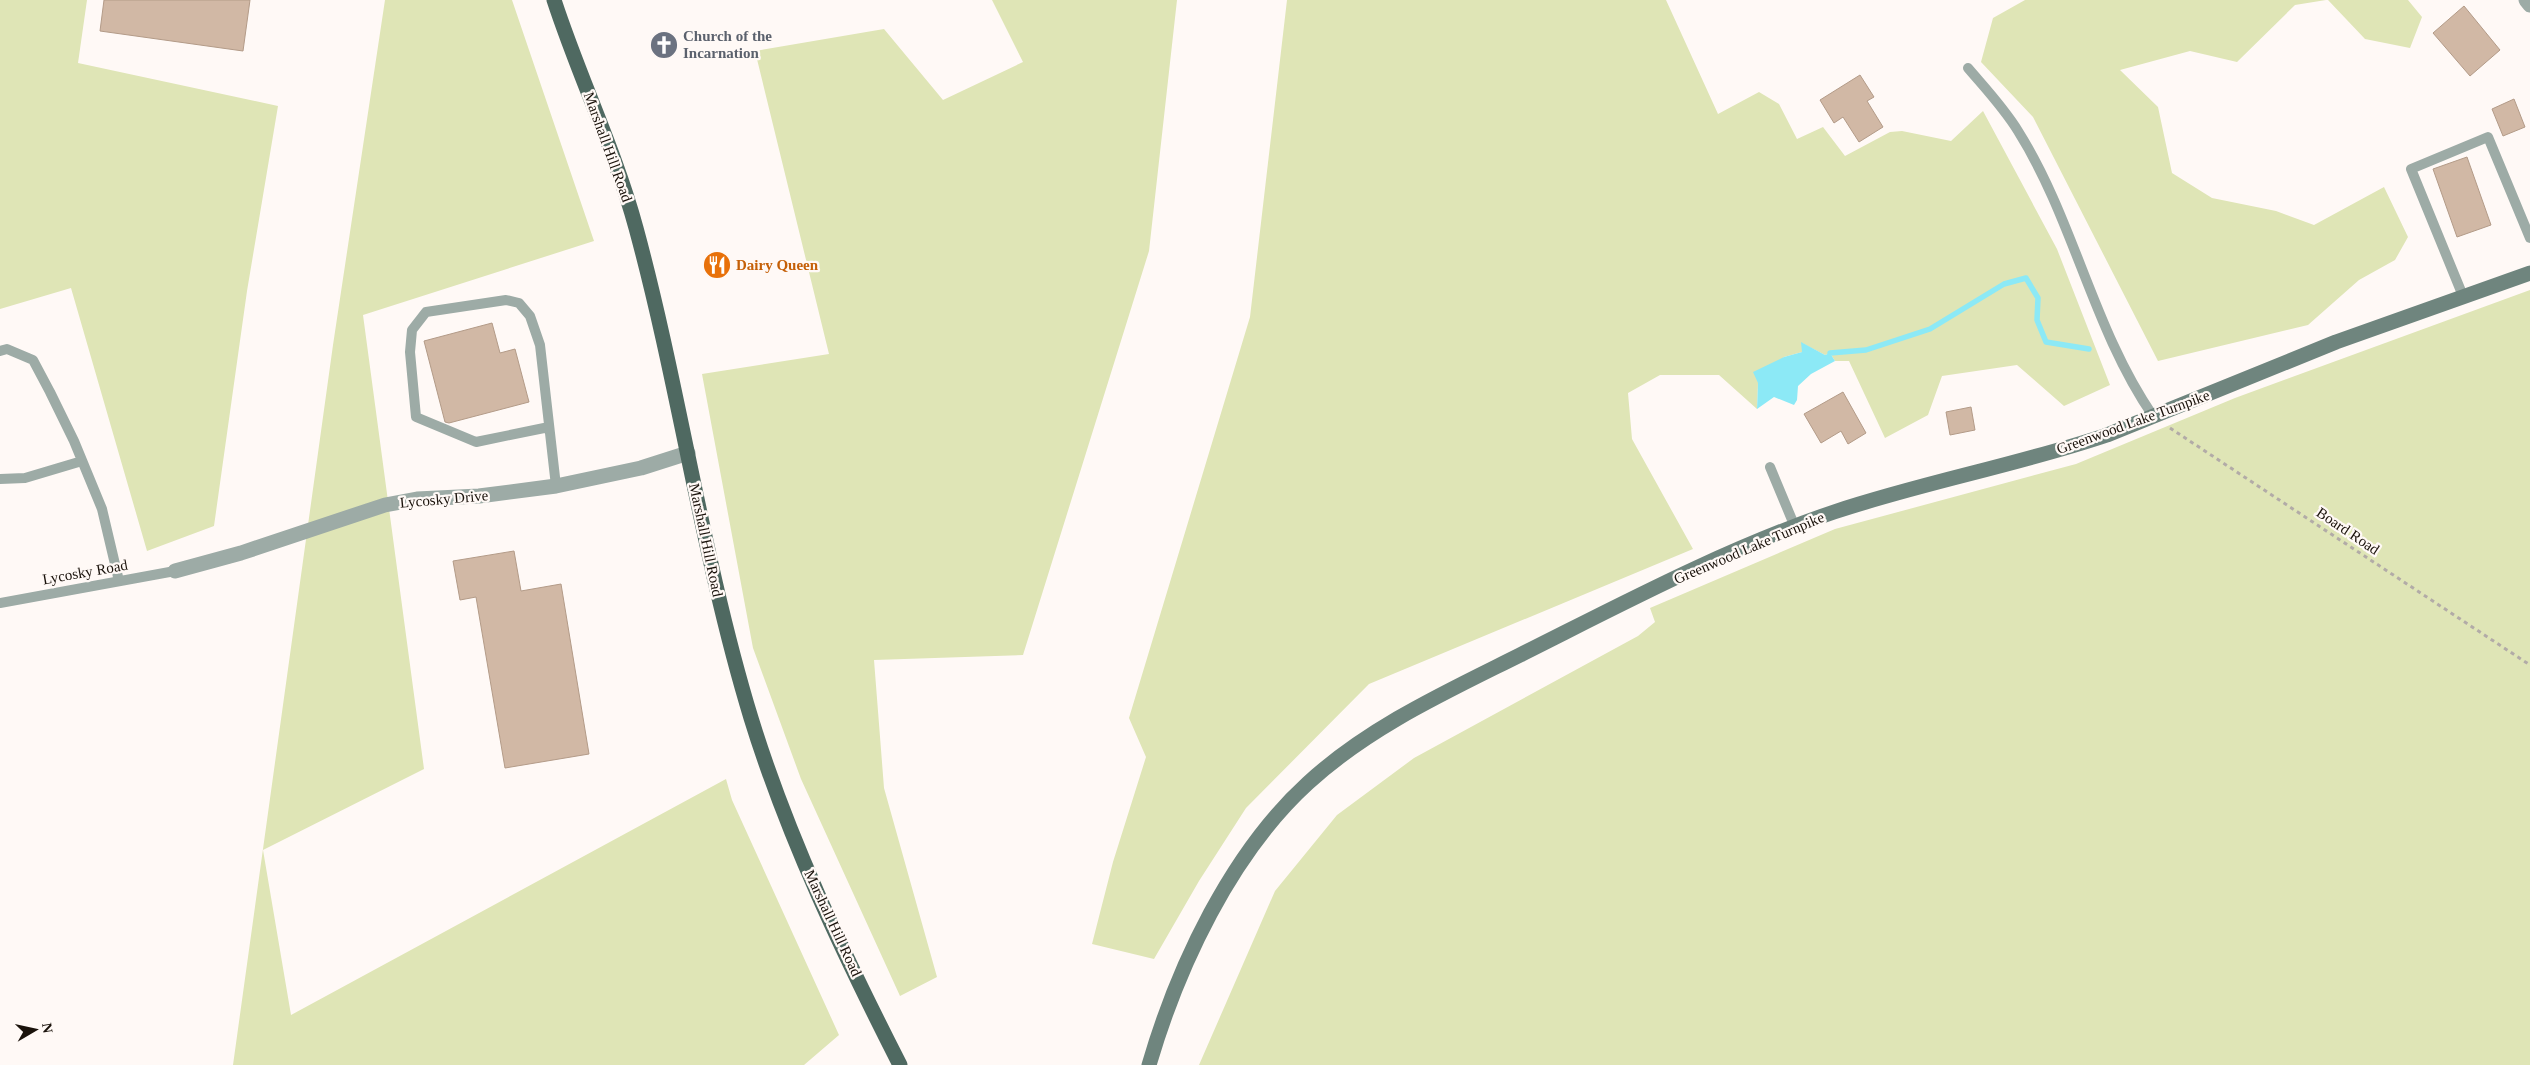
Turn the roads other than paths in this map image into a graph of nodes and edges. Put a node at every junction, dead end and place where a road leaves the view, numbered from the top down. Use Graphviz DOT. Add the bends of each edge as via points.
graph roads {
  1 [pos="554,0"];
  2 [pos="2526,0"];
  3 [pos="2530,5"];
  4 [pos="1968,68"];
  5 [pos="2530,238"];
  6 [pos="2530,272"];
  7 [pos="2463,296"];
  8 [pos="0,351"];
  9 [pos="2153,416"];
  10 [pos="549,427"];
  11 [pos="688,453"];
  12 [pos="82,461"];
  13 [pos="1770,467"];
  14 [pos="0,479"];
  15 [pos="556,486"];
  16 [pos="1795,527"];
  17 [pos="175,571"];
  18 [pos="120,581"];
  19 [pos="0,603"];
  20 [pos="900,1065"];
  21 [pos="1149,1065"];
  1 -- 11 [label="main road, Marshall Hill Road" via="613,155 635,224 657,307"];
  2 -- 3 [label="street"];
  4 -- 9 [label="lane" via="2018,131 2053,200 2116,350"];
  5 -- 7 [label="lane" via="2488,137 2411,169"];
  6 -- 7 [label="main road, Greenwood Lake Turnpike"];
  7 -- 9 [label="main road, Greenwood Lake Turnpike" via="2336,342"];
  8 -- 12 [label="lane" via="7,349 33,360"];
  9 -- 16 [label="main road, Greenwood Lake Turnpike" via="2070,447 1873,500"];
  10 -- 10 [label="lane" via="476,442 416,417 410,352 412,330 426,312 506,300 519,303 530,316 540,345"];
  10 -- 15 [label="lane"];
  11 -- 15 [label="street, Lycosky Drive" via="641,468"];
  11 -- 20 [label="main road, Marshall Hill Road" via="723,616 778,797 810,875"];
  12 -- 14 [label="lane" via="25,478"];
  12 -- 18 [label="lane" via="102,509"];
  13 -- 16 [label="lane"];
  15 -- 17 [label="street, Lycosky Drive" via="385,505"];
  16 -- 21 [label="main road, Greenwood Lake Turnpike" via="1653,588 1434,698 1383,727 1308,783 1265,830 1218,901 1183,971"];
  17 -- 18 [label="lane, Lycosky Road"];
  18 -- 19 [label="lane, Lycosky Road"];
}
